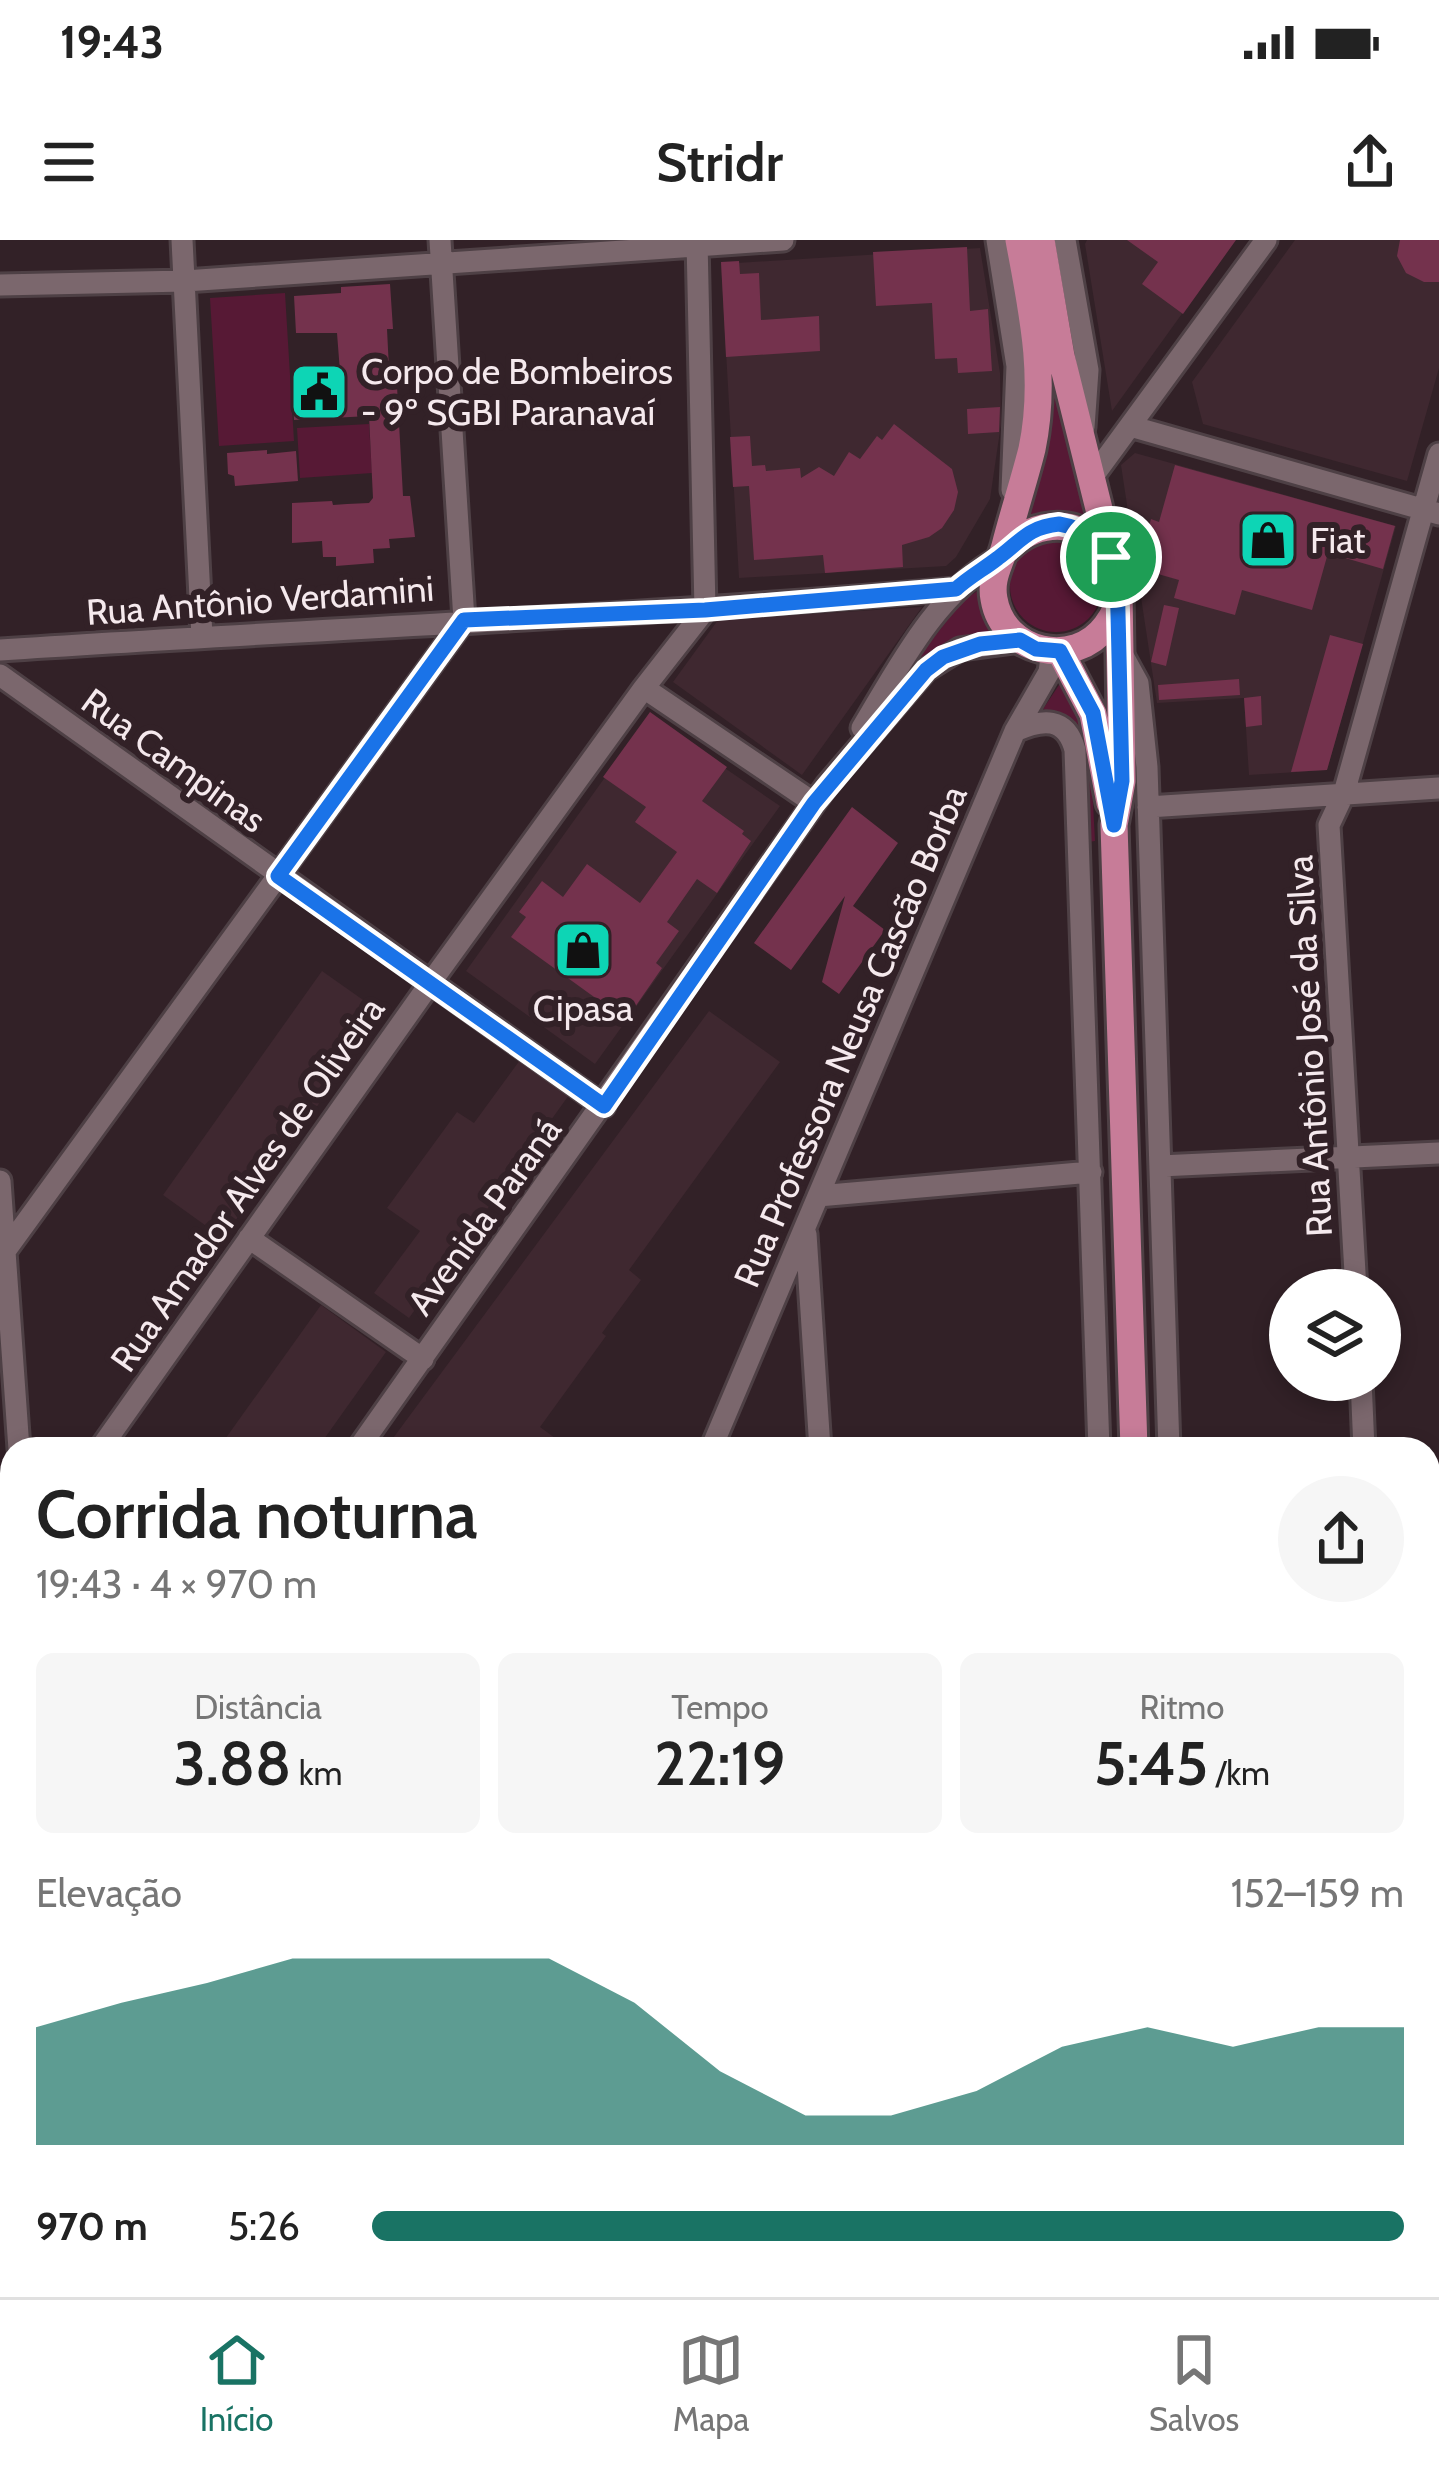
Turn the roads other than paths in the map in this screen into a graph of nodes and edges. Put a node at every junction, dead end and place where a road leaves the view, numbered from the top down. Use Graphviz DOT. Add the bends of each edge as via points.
graph roads {
  1 [pos="182,240"];
  2 [pos="783,240"];
  3 [pos="997,240"];
  4 [pos="1019,240"];
  5 [pos="1041,240"];
  6 [pos="1065,240"];
  7 [pos="1266,240"];
  8 [pos="697,242"];
  9 [pos="441,251"];
  10 [pos="185,281"];
  11 [pos="0,285"];
  12 [pos="1130,425"];
  13 [pos="1082,446"];
  14 [pos="1439,454"];
  15 [pos="1090,479"];
  16 [pos="1431,511"];
  17 [pos="1010,519"];
  18 [pos="1002,555"];
  19 [pos="1111,557"];
  20 [pos="956,589"];
  21 [pos="1119,591"];
  22 [pos="705,610"];
  23 [pos="464,620"];
  24 [pos="202,637"];
  25 [pos="1020,640"];
  26 [pos="0,650"];
  27 [pos="1056,651"];
  28 [pos="1120,652"];
  29 [pos="0,675"];
  30 [pos="644,688"];
  31 [pos="1015,731"];
  32 [pos="1439,788"];
  33 [pos="820,794"];
  34 [pos="1344,794"];
  35 [pos="1148,807"];
  36 [pos="1114,825"];
  37 [pos="278,876"];
  38 [pos="431,982"];
  39 [pos="604,1106"];
  40 [pos="1439,1153"];
  41 [pos="1350,1159"];
  42 [pos="1160,1166"];
  43 [pos="1090,1172"];
  44 [pos="0,1181"];
  45 [pos="818,1196"];
  46 [pos="806,1227"];
  47 [pos="249,1238"];
  48 [pos="2,1255"];
  49 [pos="1355,1269"];
  50 [pos="423,1359"];
  51 [pos="1362,1401"];
  52 [pos="18,1437"];
  53 [pos="108,1437"];
  54 [pos="367,1437"];
  55 [pos="716,1437"];
  56 [pos="819,1437"];
  57 [pos="1099,1437"];
  58 [pos="1134,1437"];
  59 [pos="1169,1437"];
  60 [pos="1363,1437"];
  1 -- 10 [label="street"];
  2 -- 8 [label="street"];
  3 -- 17 [label="street" via="1017,366"];
  4 -- 17 [label="main road" via="1040,392"];
  5 -- 13 [label="main road"];
  6 -- 13 [label="street" via="1088,370"];
  7 -- 12 [label="street"];
  8 -- 9 [label="street"];
  8 -- 22 [label="street"];
  9 -- 10 [label="street"];
  9 -- 23 [label="street"];
  10 -- 11 [label="street"];
  10 -- 24 [label="street"];
  12 -- 15 [label="street"];
  12 -- 16 [label="street"];
  13 -- 15 [label="main road"];
  14 -- 16 [label="street, Rua Antônio José da Silva"];
  15 -- 19 [label="main road"];
  16 -- 34 [label="street, Rua Antônio José da Silva"];
  17 -- 18 [label="main road"];
  18 -- 19 [label="main road" via="1028,531 1059,524 1089,534"];
  18 -- 20 [label="street, Avenida Paraná"];
  18 -- 25 [label="main road" via="993,596"];
  19 -- 21 [label="main road"];
  20 -- 22 [label="street, Rua Antônio Verdamini"];
  20 -- 33 [label="street, Avenida Paraná"];
  21 -- 27 [label="main road" via="1094,638"];
  21 -- 28 [label="main road"];
  22 -- 23 [label="street, Rua Antônio Verdamini"];
  22 -- 30 [label="street, Rua Amador Alves de Oliveira"];
  23 -- 24 [label="street, Rua Antônio Verdamini"];
  23 -- 37 [label="street"];
  24 -- 26 [label="street, Rua Antônio Verdamini"];
  25 -- 27 [label="main road"];
  25 -- 33 [label="street, Avenida Paraná" via="960,649 926,670"];
  27 -- 31 [label="street, Rua Professora Neusa Cascão Borba"];
  27 -- 36 [label="main road" via="1093,713"];
  28 -- 35 [label="street" via="1138,682"];
  28 -- 36 [label="main road" via="1122,781"];
  29 -- 37 [label="street, Rua Campinas"];
  30 -- 33 [label="street"];
  30 -- 38 [label="street, Rua Amador Alves de Oliveira"];
  31 -- 43 [label="street" via="1059,724 1075,750"];
  31 -- 45 [label="street, Rua Professora Neusa Cascão Borba"];
  32 -- 34 [label="street"];
  33 -- 39 [label="street, Avenida Paraná"];
  34 -- 35 [label="street"];
  34 -- 41 [label="street, Rua Antônio José da Silva" via="1329,825"];
  35 -- 42 [label="street"];
  36 -- 58 [label="main road"];
  37 -- 38 [label="street, Rua Campinas"];
  37 -- 48 [label="street"];
  38 -- 39 [label="street, Rua Campinas"];
  38 -- 47 [label="street, Rua Amador Alves de Oliveira"];
  39 -- 50 [label="street, Avenida Paraná"];
  40 -- 41 [label="street"];
  41 -- 42 [label="street"];
  41 -- 49 [label="street, Rua Antônio José da Silva"];
  42 -- 59 [label="street"];
  43 -- 45 [label="street"];
  43 -- 57 [label="street"];
  44 -- 48 [label="street"];
  45 -- 46 [label="street, Rua Professora Neusa Cascão Borba"];
  46 -- 55 [label="street, Rua Professora Neusa Cascão Borba"];
  46 -- 56 [label="street"];
  47 -- 50 [label="street"];
  47 -- 53 [label="street, Rua Amador Alves de Oliveira"];
  48 -- 52 [label="street"];
  50 -- 54 [label="street, Avenida Paraná"];
  51 -- 60 [label="street"];
}
